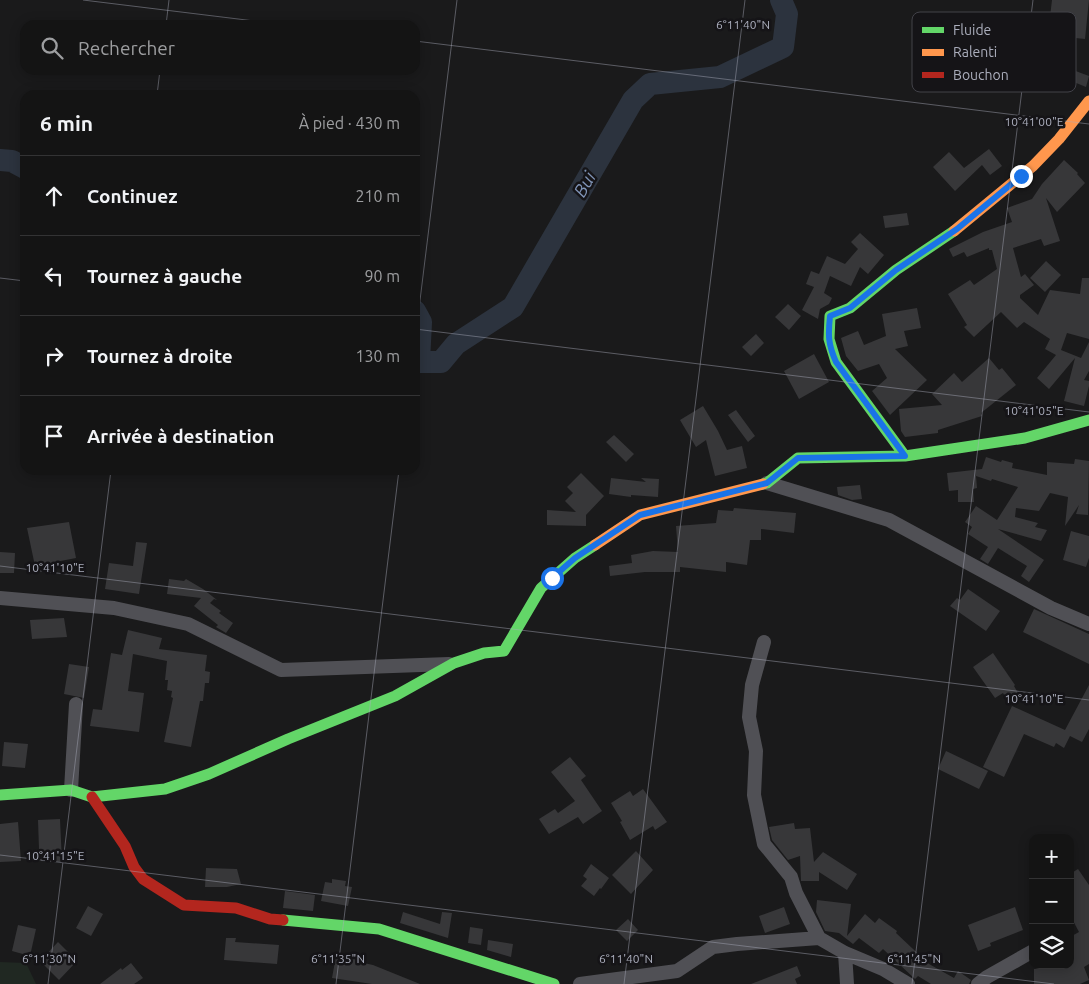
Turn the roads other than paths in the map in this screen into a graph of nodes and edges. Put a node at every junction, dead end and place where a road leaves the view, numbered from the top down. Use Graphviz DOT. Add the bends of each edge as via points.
graph roads {
  1 [pos="1089,101"];
  2 [pos="1089,420"];
  3 [pos="905,456"];
  4 [pos="767,483"];
  5 [pos="0,598"];
  6 [pos="1089,624"];
  7 [pos="764,642"];
  8 [pos="454,663"];
  9 [pos="76,704"];
  10 [pos="71,790"];
  11 [pos="0,795"];
  12 [pos="92,797"];
  13 [pos="819,938"];
  14 [pos="845,953"];
  15 [pos="1029,953"];
  16 [pos="554,984"];
  17 [pos="580,984"];
  18 [pos="847,984"];
  19 [pos="908,984"];
  20 [pos="978,984"];
  1 -- 3 [label="street" via="1060,139 1033,166 957,229 896,270 850,308 830,316 829,347 836,362"];
  2 -- 3 [label="street" via="1025,438"];
  3 -- 4 [label="street" via="798,458"];
  4 -- 6 [label="street" via="889,520 1051,608"];
  4 -- 8 [label="street" via="640,515 575,558 541,588 504,651 484,653"];
  5 -- 8 [label="street" via="114,608 188,624 280,670"];
  7 -- 13 [label="street" via="752,685 749,717 756,751 754,795 764,844 791,877"];
  8 -- 12 [label="street" via="395,696 209,774 165,789"];
  9 -- 10 [label="street"];
  10 -- 11 [label="street"];
  10 -- 12 [label="street"];
  12 -- 16 [label="street" via="143,880 184,905 236,908 270,919 379,929"];
  13 -- 14 [label="street"];
  13 -- 17 [label="street" via="714,947 677,971"];
  14 -- 18 [label="street"];
  14 -- 19 [label="street"];
  15 -- 20 [label="street"];
}
